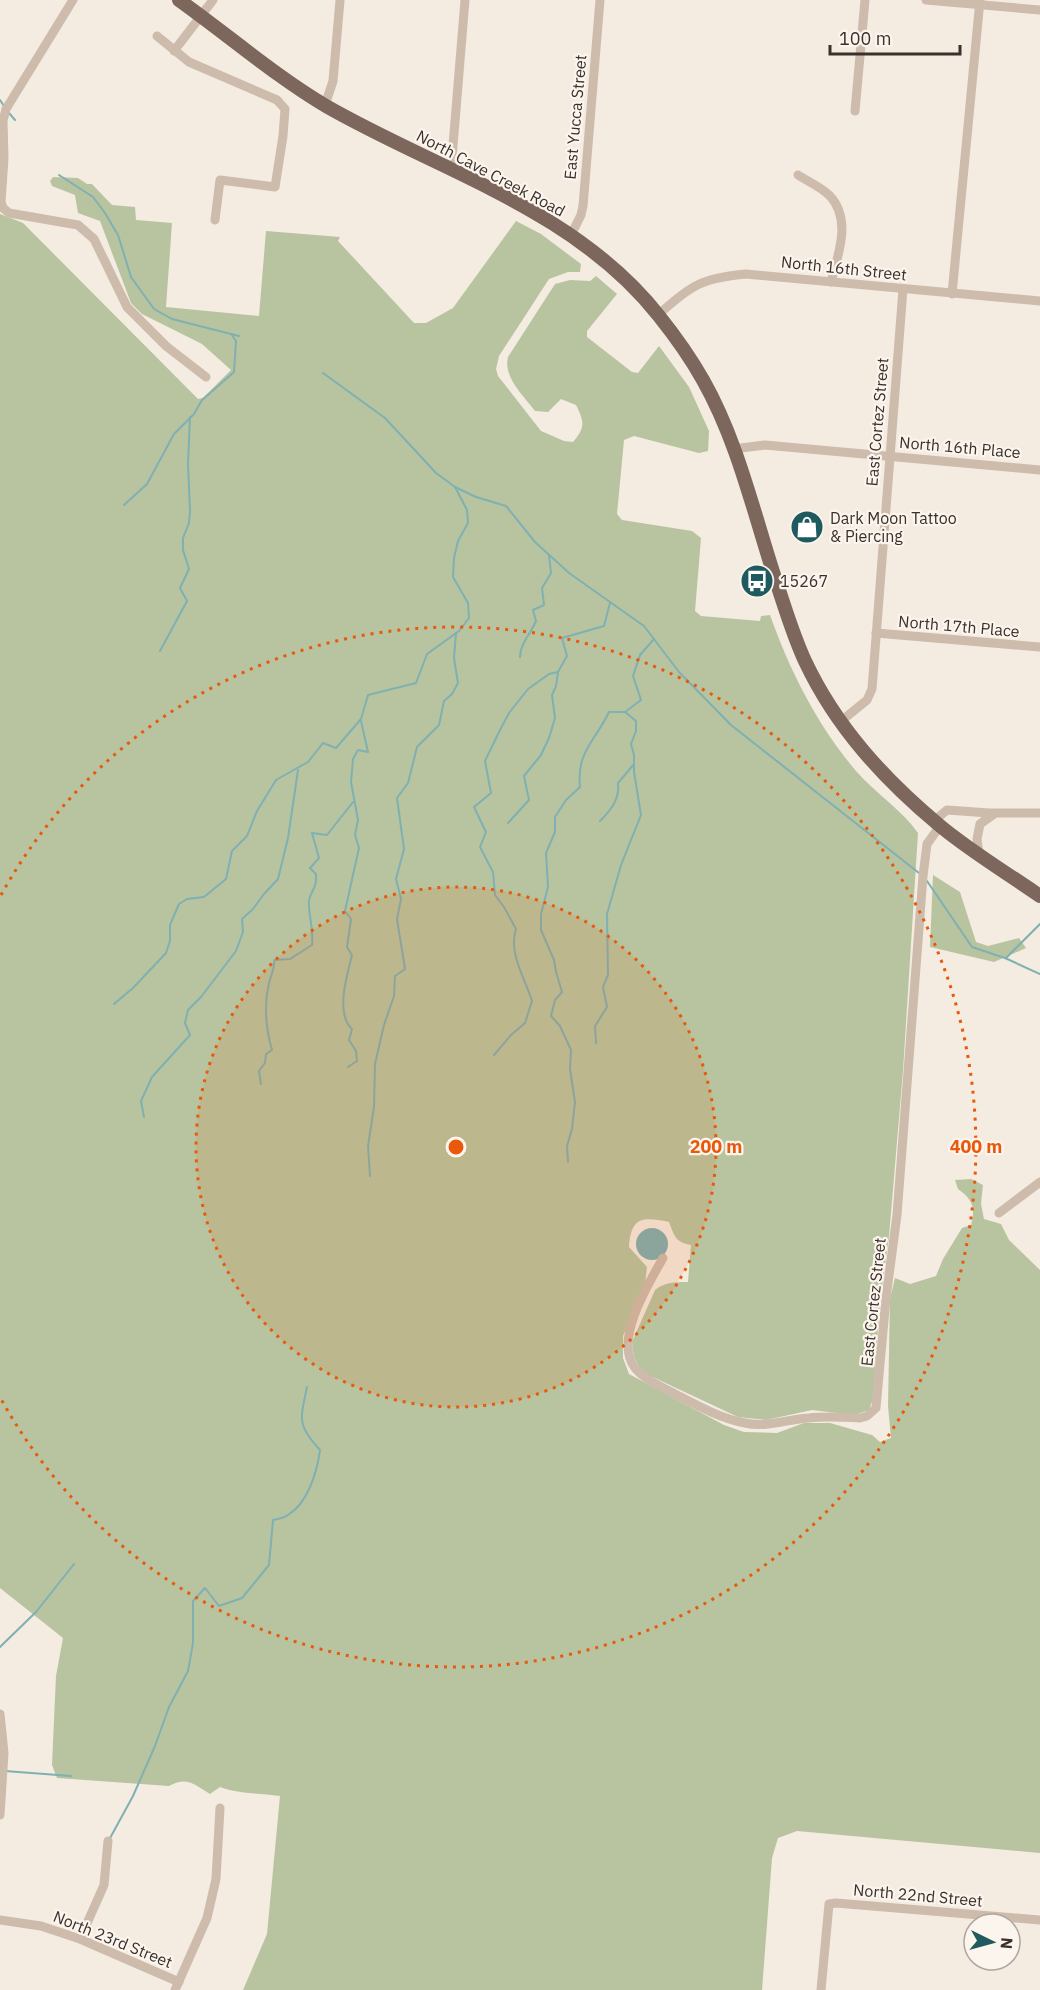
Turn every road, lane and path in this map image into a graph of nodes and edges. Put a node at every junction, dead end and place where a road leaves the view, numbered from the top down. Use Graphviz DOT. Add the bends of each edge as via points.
graph roads {
  1 [pos="73,0"];
  2 [pos="179,0"];
  3 [pos="213,0"];
  4 [pos="340,0"];
  5 [pos="465,0"];
  6 [pos="600,0"];
  7 [pos="865,0"];
  8 [pos="926,0"];
  9 [pos="980,2"];
  10 [pos="1040,10"];
  11 [pos="201,16"];
  12 [pos="157,36"];
  13 [pos="174,51"];
  14 [pos="325,105"];
  15 [pos="855,111"];
  16 [pos="2,121"];
  17 [pos="451,170"];
  18 [pos="798,175"];
  19 [pos="215,220"];
  20 [pos="571,235"];
  21 [pos="831,282"];
  22 [pos="903,289"];
  23 [pos="952,294"];
  24 [pos="1040,301"];
  25 [pos="658,315"];
  26 [pos="206,377"];
  27 [pos="733,449"];
  28 [pos="890,456"];
  29 [pos="1040,470"];
  30 [pos="876,633"];
  31 [pos="1040,648"];
  32 [pos="840,722"];
  33 [pos="996,813"];
  34 [pos="1040,813"];
  35 [pos="937,823"];
  36 [pos="979,854"];
  37 [pos="1040,896"];
  38 [pos="1040,1182"];
  39 [pos="999,1213"];
  40 [pos="663,1258"];
  41 [pos="0,1714"];
  42 [pos="220,1808"];
  43 [pos="0,1815"];
  44 [pos="108,1841"];
  45 [pos="0,1920"];
  46 [pos="1040,1920"];
  47 [pos="80,1938"];
  48 [pos="177,1986"];
  49 [pos="821,1990"];
  1 -- 16 [label="street"];
  2 -- 11 [label="main road, North Cave Creek Road"];
  3 -- 11 [label="street"];
  4 -- 14 [label="street" via="333,81"];
  5 -- 17 [label="street"];
  6 -- 20 [label="street, East Yucca Street" via="583,206"];
  7 -- 15 [label="street"];
  8 -- 9 [label="street"];
  9 -- 10 [label="street"];
  9 -- 23 [label="street"];
  11 -- 13 [label="street"];
  11 -- 14 [label="main road, North Cave Creek Road" via="267,68"];
  12 -- 13 [label="street"];
  13 -- 19 [label="street" via="189,62 283,104 286,116 275,187 220,180"];
  14 -- 17 [label="main road, North Cave Creek Road"];
  16 -- 26 [label="street" via="3,208 9,213 78,225 94,239 127,307 166,346"];
  17 -- 20 [label="main road, North Cave Creek Road"];
  18 -- 21 [label="street" via="832,198 842,222"];
  20 -- 25 [label="main road, North Cave Creek Road" via="626,281"];
  21 -- 22 [label="street, North 16th Street"];
  21 -- 25 [label="street, North 16th Street" via="746,274 720,276 690,289"];
  22 -- 23 [label="street, North 16th Street"];
  22 -- 28 [label="street, East Cortez Street"];
  23 -- 24 [label="street, North 16th Street"];
  25 -- 27 [label="main road, North Cave Creek Road" via="704,381"];
  27 -- 28 [label="street, North 16th Place" via="765,445"];
  27 -- 32 [label="main road, North Cave Creek Road" via="793,633"];
  28 -- 29 [label="street, North 16th Place"];
  28 -- 30 [label="street, East Cortez Street"];
  30 -- 31 [label="street, North 17th Place"];
  30 -- 32 [label="street, East Cortez Street" via="870,694"];
  32 -- 35 [label="main road, North Cave Creek Road" via="872,763"];
  33 -- 34 [label="street"];
  33 -- 35 [label="street" via="947,810"];
  33 -- 36 [label="street" via="980,824"];
  35 -- 36 [label="main road, North Cave Creek Road"];
  35 -- 40 [label="street, East Cortez Street" via="927,844 923,876 897,1215 876,1408 860,1418 746,1424 653,1382 635,1369 627,1335"];
  36 -- 37 [label="main road, North Cave Creek Road"];
  38 -- 39 [label="street"];
  41 -- 43 [label="street" via="4,1753"];
  42 -- 48 [label="street" via="216,1879 207,1918"];
  44 -- 47 [label="street" via="104,1885"];
  45 -- 47 [label="street, North 23rd Street" via="41,1926"];
  46 -- 49 [label="street, North 22nd Street" via="829,1904"];
  47 -- 48 [label="street, North 23rd Street"];
}
